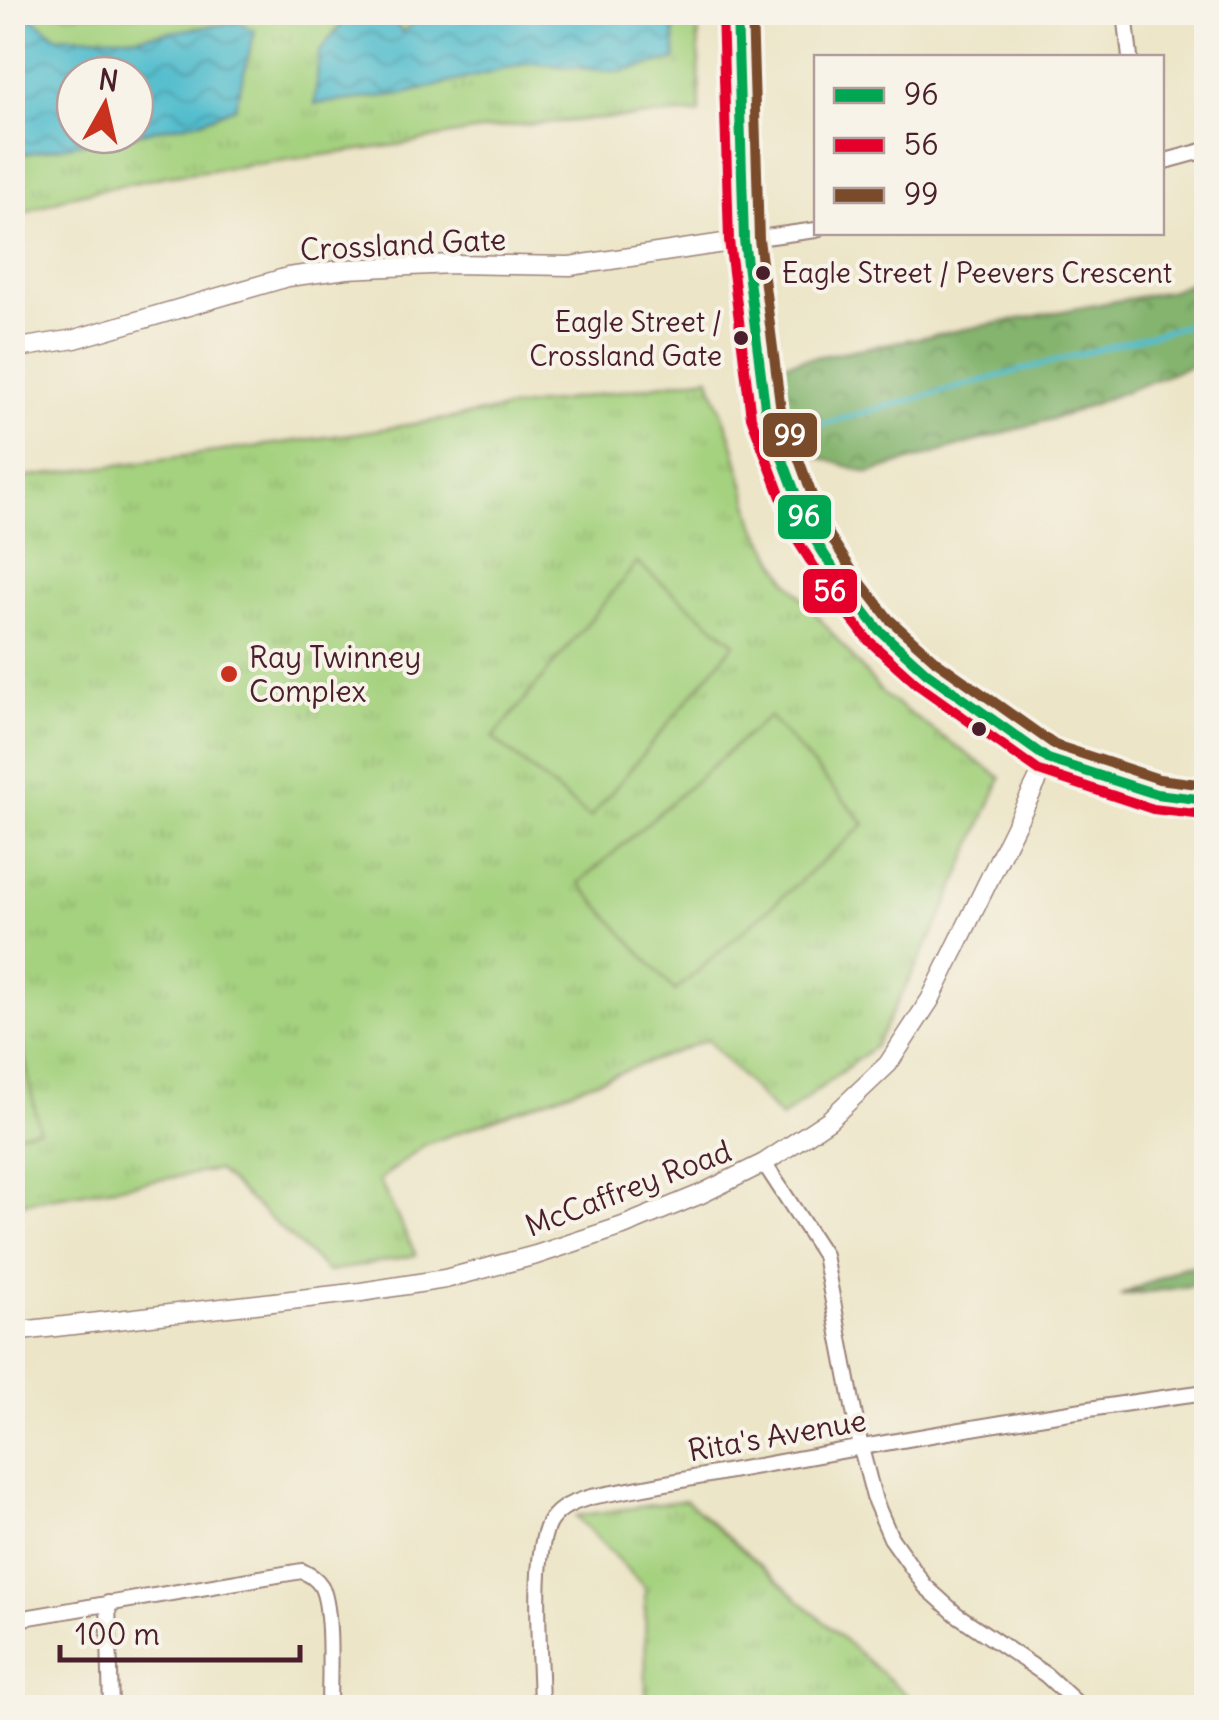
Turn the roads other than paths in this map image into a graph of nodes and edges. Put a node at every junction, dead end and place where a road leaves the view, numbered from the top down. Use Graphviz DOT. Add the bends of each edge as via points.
graph roads {
  1 [pos="737,12"];
  2 [pos="1125,12"];
  3 [pos="1130,55"];
  4 [pos="1206,150"];
  5 [pos="1164,161"];
  6 [pos="814,230"];
  7 [pos="744,240"];
  8 [pos="12,349"];
  9 [pos="1048,758"];
  10 [pos="1107,778"];
  11 [pos="1206,800"];
  12 [pos="764,1163"];
  13 [pos="12,1332"];
  14 [pos="1206,1392"];
  15 [pos="861,1448"];
  16 [pos="108,1603"];
  17 [pos="12,1620"];
  18 [pos="111,1708"];
  19 [pos="329,1708"];
  20 [pos="541,1708"];
  21 [pos="1082,1708"];
  1 -- 7 [label="main road"];
  2 -- 3 [label="street"];
  4 -- 5 [label="street"];
  6 -- 7 [label="street"];
  7 -- 8 [label="street, Crossland Gate" via="570,266 452,264 288,277 74,340"];
  7 -- 9 [label="main road" via="766,415 810,532 878,629 927,673"];
  9 -- 10 [label="street"];
  9 -- 12 [label="street, McCaffrey Road" via="930,1000 888,1064 828,1120"];
  10 -- 11 [label="main road"];
  12 -- 13 [label="street, McCaffrey Road" via="623,1226 445,1279"];
  12 -- 15 [label="street" via="824,1255"];
  14 -- 15 [label="street, Rita's Avenue"];
  15 -- 20 [label="street, Rita's Avenue" via="566,1505 548,1522 539,1554"];
  15 -- 21 [label="street" via="891,1538 925,1586"];
  16 -- 17 [label="street"];
  16 -- 18 [label="street"];
  16 -- 19 [label="street" via="302,1571 323,1589 327,1609"];
}
